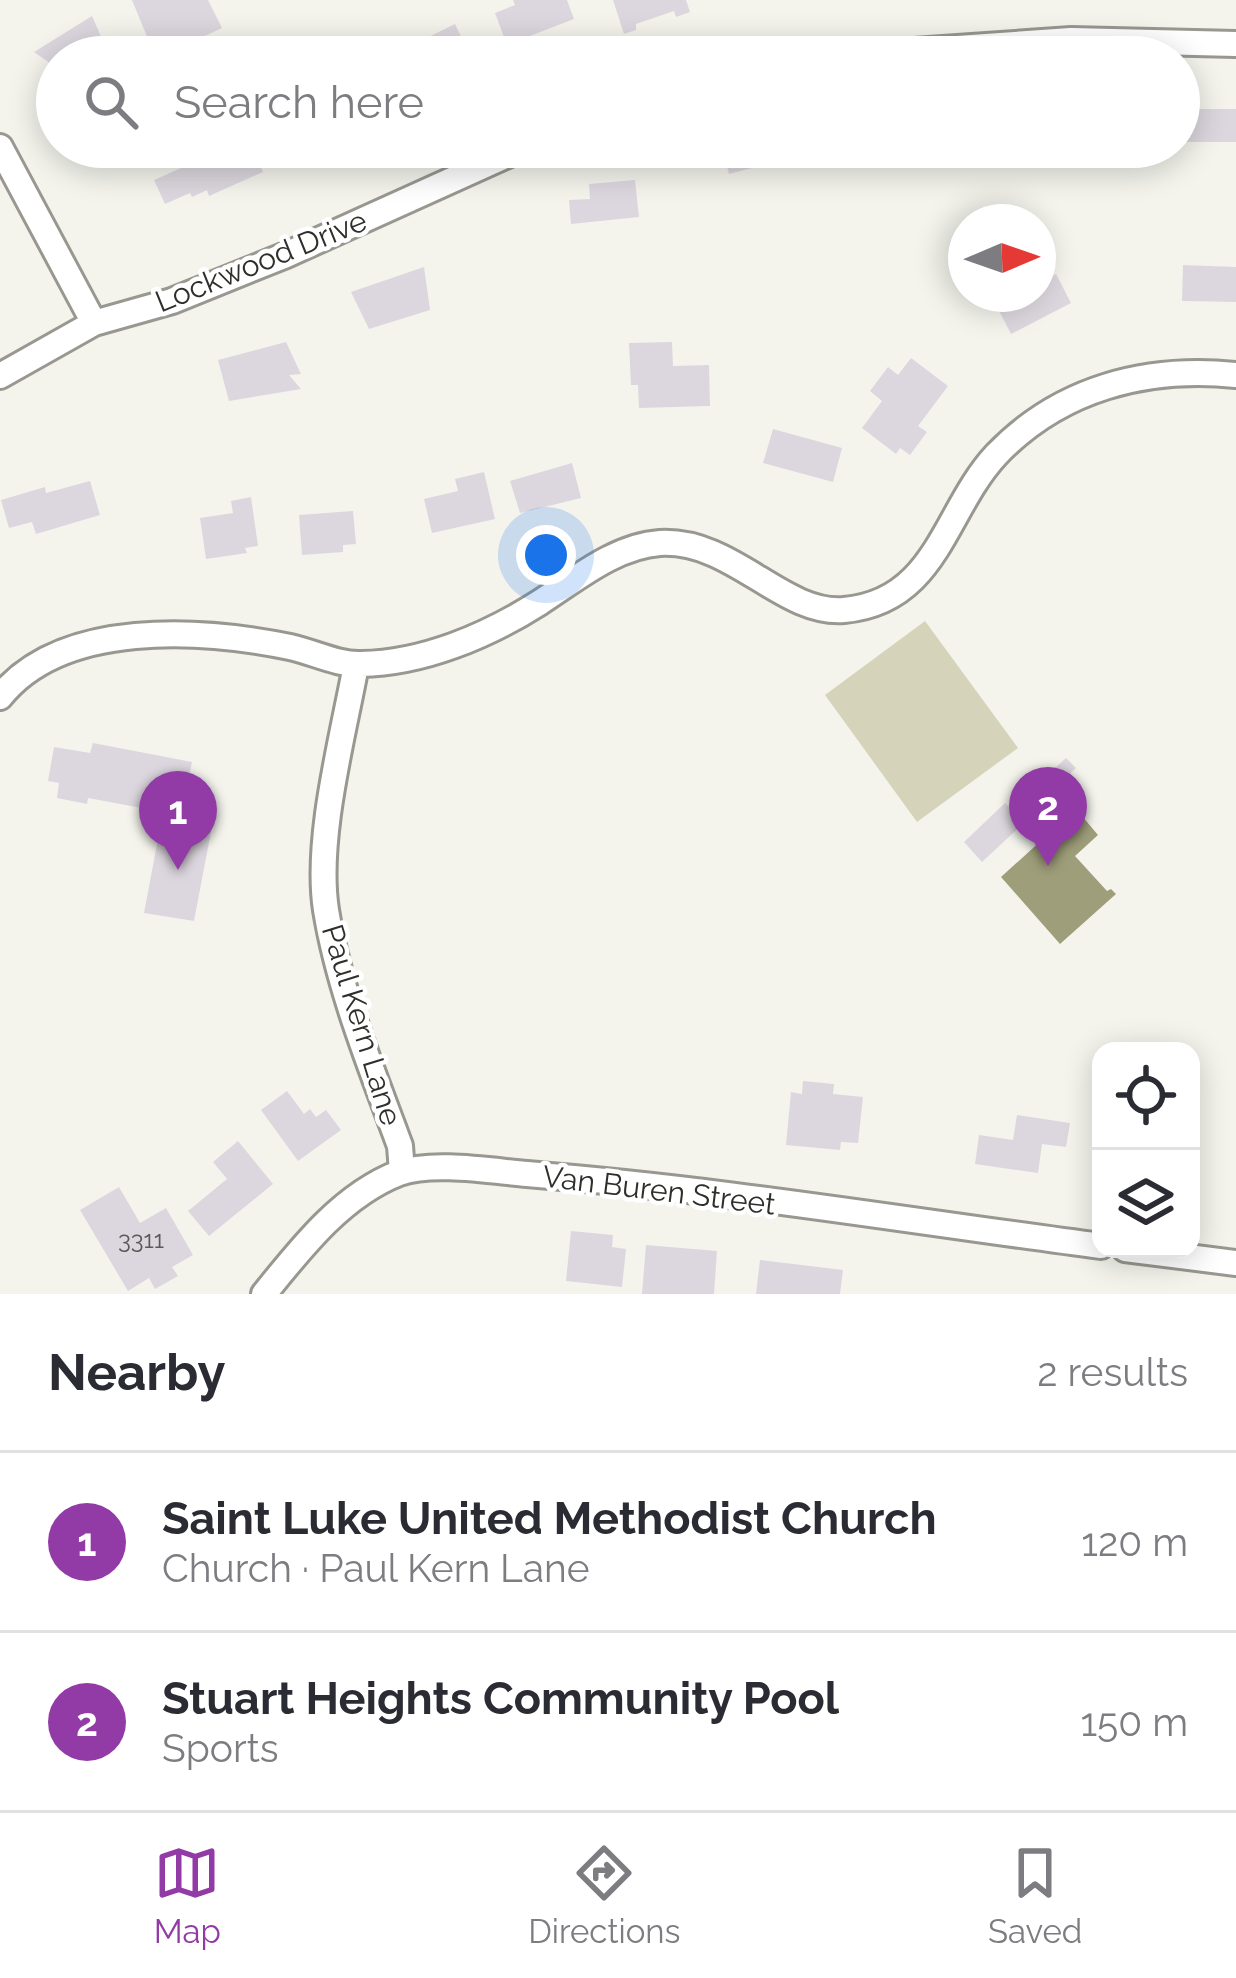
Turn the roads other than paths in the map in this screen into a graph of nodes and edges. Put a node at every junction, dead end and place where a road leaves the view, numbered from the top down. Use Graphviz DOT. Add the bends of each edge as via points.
graph roads {
  1 [pos="1200,43"];
  2 [pos="1236,44"];
  3 [pos="0,147"];
  4 [pos="479,168"];
  5 [pos="94,323"];
  6 [pos="1236,375"];
  7 [pos="0,376"];
  8 [pos="356,665"];
  9 [pos="0,697"];
  10 [pos="402,1172"];
  11 [pos="1092,1245"];
  12 [pos="1196,1258"];
  13 [pos="1236,1263"];
  14 [pos="264,1294"];
  1 -- 2 [label="street"];
  3 -- 5 [label="street"];
  4 -- 5 [label="street, Lockwood Drive" via="172,301"];
  5 -- 7 [label="street, Lockwood Drive"];
  6 -- 8 [label="street" via="1146,374 1047,410 994,458 914,581 884,602 840,610 799,601 740,563 694,545 657,543 600,562 472,638 421,657"];
  8 -- 9 [label="street" via="207,635 127,634 18,674"];
  8 -- 10 [label="street, Paul Kern Lane" via="327,826 325,907"];
  10 -- 11 [label="street, Van Buren Street" via="459,1168 572,1178"];
  10 -- 14 [label="street, Van Buren Street" via="358,1196 305,1242"];
  12 -- 13 [label="street"];
}
